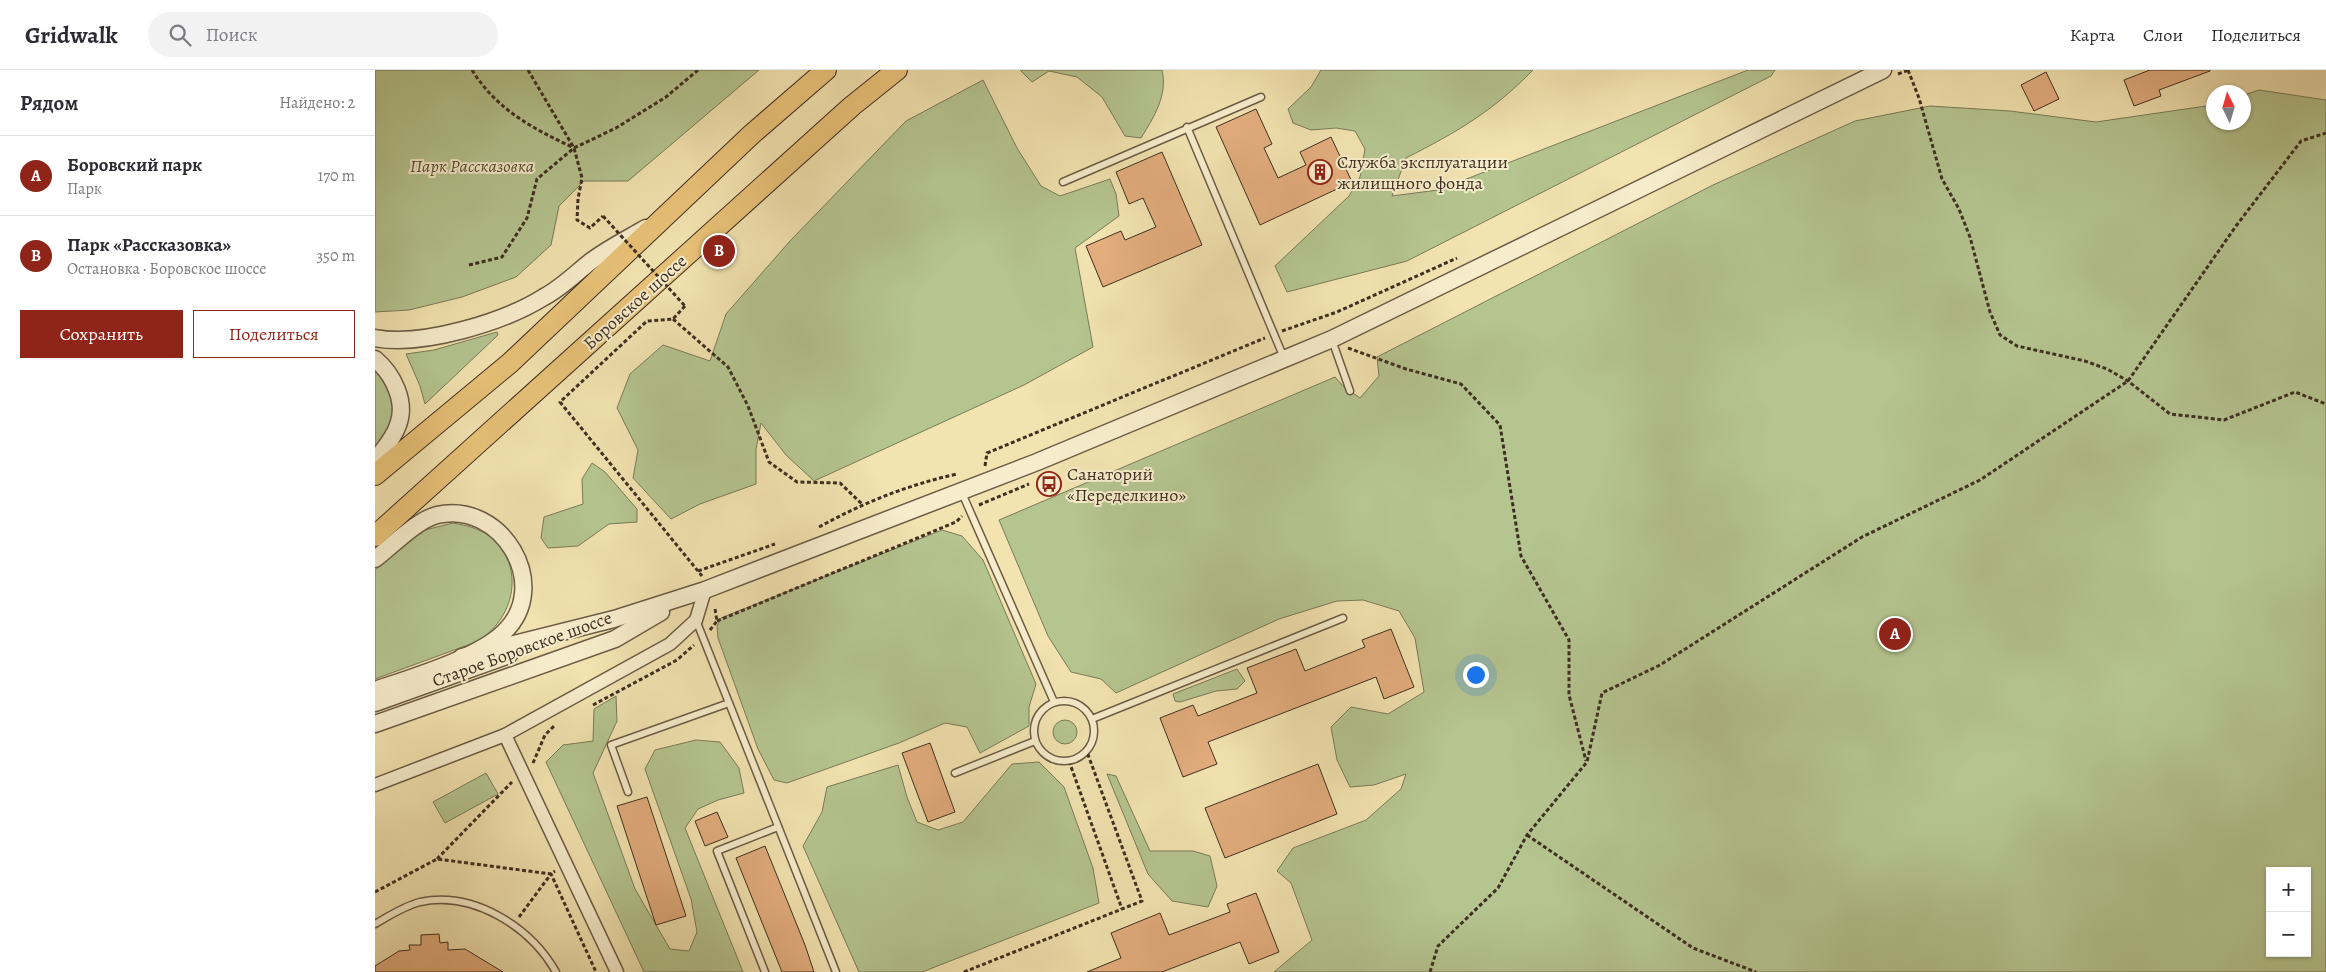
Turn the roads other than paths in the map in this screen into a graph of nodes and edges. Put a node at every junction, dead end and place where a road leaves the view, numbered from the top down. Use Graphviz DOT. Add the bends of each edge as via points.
graph roads {
  1 [pos="826,70"];
  2 [pos="897,70"];
  3 [pos="1883,70"];
  4 [pos="1261,97"];
  5 [pos="1187,128"];
  6 [pos="1063,182"];
  7 [pos="661,220"];
  8 [pos="375,338"];
  9 [pos="1332,339"];
  10 [pos="1285,359"];
  11 [pos="375,360"];
  12 [pos="1350,391"];
  13 [pos="375,461"];
  14 [pos="375,476"];
  15 [pos="962,493"];
  16 [pos="375,536"];
  17 [pos="375,559"];
  18 [pos="708,589"];
  19 [pos="655,614"];
  20 [pos="1343,618"];
  21 [pos="696,620"];
  22 [pos="462,657"];
  23 [pos="379,695"];
  24 [pos="1054,702"];
  25 [pos="729,703"];
  26 [pos="1092,719"];
  27 [pos="375,724"];
  28 [pos="505,735"];
  29 [pos="1035,741"];
  30 [pos="955,773"];
  31 [pos="375,785"];
  32 [pos="628,792"];
  33 [pos="778,827"];
  34 [pos="375,924"];
  35 [pos="556,972"];
  36 [pos="617,972"];
  37 [pos="765,972"];
  38 [pos="836,972"];
  1 -- 7 [label="main road"];
  2 -- 16 [label="main road, Боровское шоссе" via="800,153"];
  3 -- 9 [label="street"];
  4 -- 5 [label="lane"];
  5 -- 6 [label="lane"];
  5 -- 10 [label="lane"];
  7 -- 8 [label="street" via="603,252 544,298 507,314 425,338"];
  7 -- 14 [label="main road" via="510,363"];
  9 -- 10 [label="street"];
  9 -- 12 [label="lane"];
  10 -- 15 [label="street"];
  11 -- 13 [label="street" via="385,368 395,386 400,413 396,431"];
  15 -- 18 [label="street"];
  15 -- 24 [label="lane"];
  17 -- 22 [label="street" via="424,520 438,515 471,516 501,532 521,566 520,604 505,631"];
  18 -- 19 [label="street, Старое Боровское шоссе"];
  18 -- 21 [label="street"];
  18 -- 22 [label="street" via="613,619"];
  19 -- 23 [label="street"];
  19 -- 27 [label="street, Старое Боровское шоссе" via="615,639"];
  20 -- 26 [label="lane"];
  21 -- 25 [label="lane"];
  21 -- 28 [label="street" via="670,644"];
  22 -- 23 [label="street"];
  24 -- 26 [label="lane" via="1074,702 1083,707"];
  24 -- 29 [label="lane" via="1038,714 1034,724"];
  25 -- 32 [label="lane" via="611,745"];
  25 -- 33 [label="lane"];
  26 -- 29 [label="lane" via="1095,734 1087,752 1079,758 1069,761 1049,758"];
  28 -- 31 [label="street"];
  28 -- 36 [label="street"];
  29 -- 30 [label="lane"];
  33 -- 37 [label="lane" via="717,851"];
  33 -- 38 [label="lane"];
  34 -- 35 [label="lane" via="419,903 448,900 475,905 512,925 536,946"];
}
